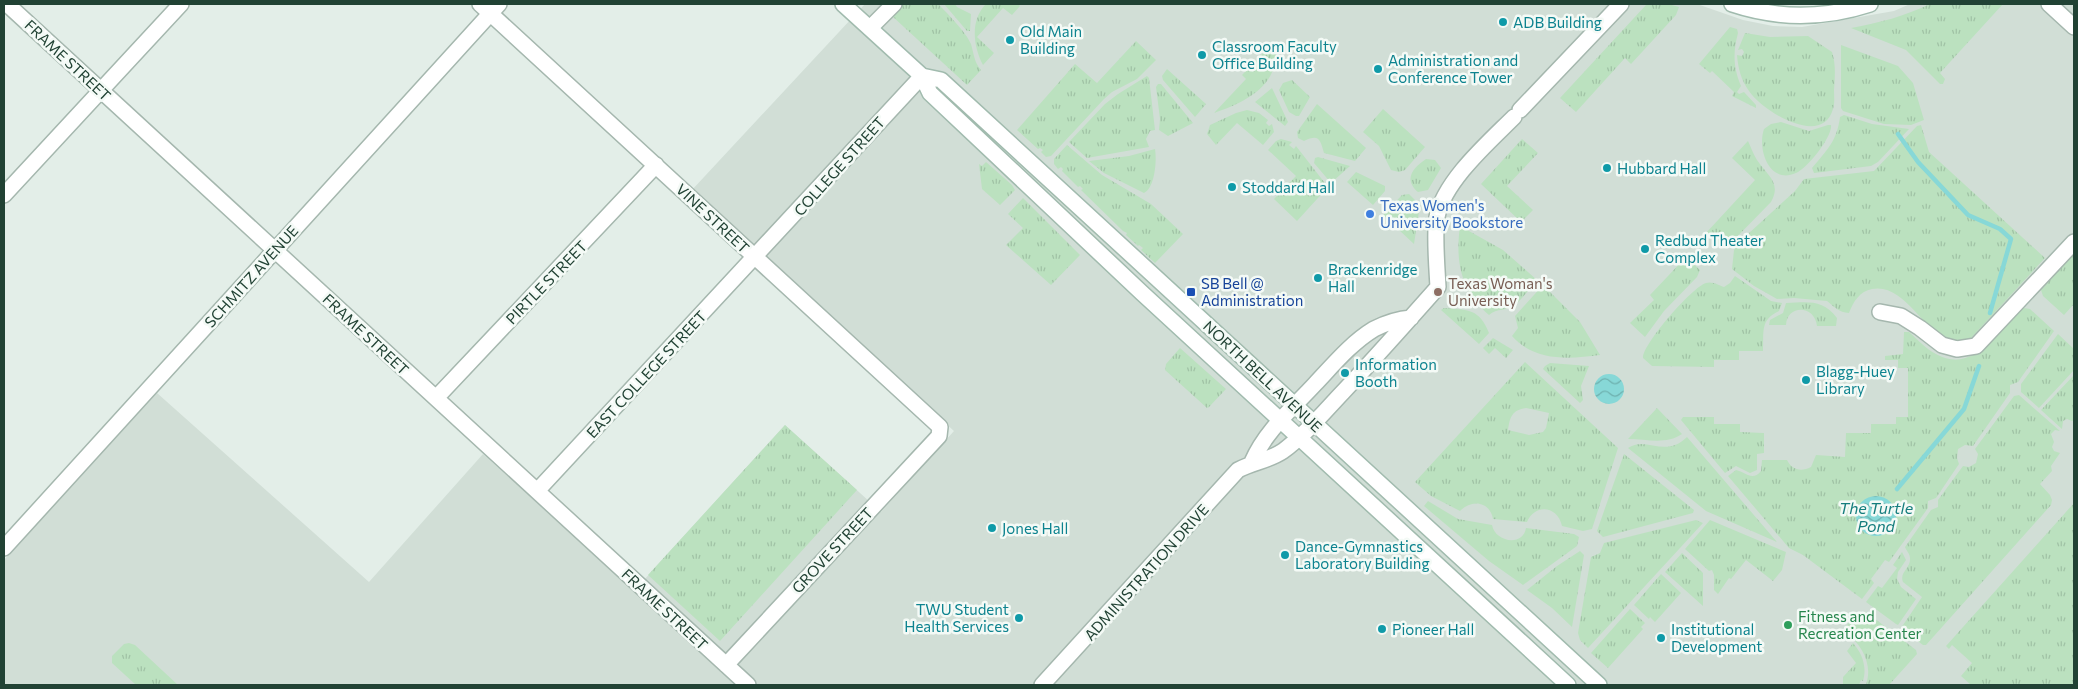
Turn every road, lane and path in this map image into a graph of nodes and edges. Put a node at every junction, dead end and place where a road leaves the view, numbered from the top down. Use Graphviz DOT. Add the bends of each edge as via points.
graph roads {
  1 [pos="7,4"];
  2 [pos="181,4"];
  3 [pos="844,4"];
  4 [pos="894,4"];
  5 [pos="1621,4"];
  6 [pos="1732,4"];
  7 [pos="1870,4"];
  8 [pos="2049,4"];
  9 [pos="490,7"];
  10 [pos="870,28"];
  11 [pos="2074,28"];
  12 [pos="922,76"];
  13 [pos="101,90"];
  14 [pos="656,166"];
  15 [pos="4,195"];
  16 [pos="2074,242"];
  17 [pos="275,250"];
  18 [pos="755,257"];
  19 [pos="1880,312"];
  20 [pos="1411,318"];
  21 [pos="436,398"];
  22 [pos="1294,405"];
  23 [pos="1279,420"];
  24 [pos="1314,423"];
  25 [pos="939,436"];
  26 [pos="1299,438"];
  27 [pos="1252,462"];
  28 [pos="537,491"];
  29 [pos="4,548"];
  30 [pos="726,665"];
  31 [pos="748,685"];
  32 [pos="1042,685"];
  33 [pos="1568,685"];
  34 [pos="1599,685"];
  1 -- 13 [label="street, FRAME STREET"];
  2 -- 13 [label="street"];
  3 -- 10 [label="street, NORTH BELL AVENUE"];
  4 -- 10 [label="street"];
  5 -- 20 [label="street, ADMINISTRATION DRIVE" via="1467,165 1453,184 1437,217 1438,287"];
  6 -- 7 [label="street" via="1792,17 1822,15"];
  8 -- 11 [label="street"];
  9 -- 14 [label="street, VINE STREET"];
  9 -- 17 [label="street, SCHMITZ AVENUE"];
  10 -- 12 [label="street, NORTH BELL AVENUE"];
  12 -- 18 [label="street, COLLEGE STREET"];
  12 -- 22 [label="street, NORTH BELL AVENUE" via="941,80"];
  12 -- 23 [label="street, NORTH BELL AVENUE" via="930,93"];
  13 -- 15 [label="street"];
  13 -- 17 [label="street, FRAME STREET"];
  14 -- 18 [label="street, VINE STREET"];
  14 -- 21 [label="street, PIRTLE STREET"];
  16 -- 19 [label="street" via="1976,346 1957,350 1942,346 1901,316"];
  17 -- 21 [label="street, FRAME STREET"];
  17 -- 29 [label="street, SCHMITZ AVENUE"];
  18 -- 25 [label="street, VINE STREET" via="940,427"];
  18 -- 28 [label="street, EAST COLLEGE STREET"];
  20 -- 22 [label="street, ADMINISTRATION DRIVE" via="1397,319 1374,330 1348,350"];
  20 -- 24 [label="street, ADMINISTRATION DRIVE"];
  21 -- 28 [label="street, FRAME STREET"];
  22 -- 23 [label="street, ADMINISTRATION DRIVE"];
  22 -- 24 [label="street, NORTH BELL AVENUE"];
  23 -- 26 [label="street, NORTH BELL AVENUE"];
  23 -- 27 [label="street, ADMINISTRATION DRIVE"];
  24 -- 26 [label="street, ADMINISTRATION DRIVE"];
  24 -- 34 [label="street, NORTH BELL AVENUE"];
  25 -- 30 [label="street, GROVE STREET"];
  26 -- 27 [label="street, ADMINISTRATION DRIVE" via="1262,462"];
  26 -- 33 [label="street, NORTH BELL AVENUE"];
  27 -- 32 [label="street, ADMINISTRATION DRIVE" via="1238,470"];
  28 -- 30 [label="street, FRAME STREET"];
  30 -- 31 [label="street, FRAME STREET"];
}
